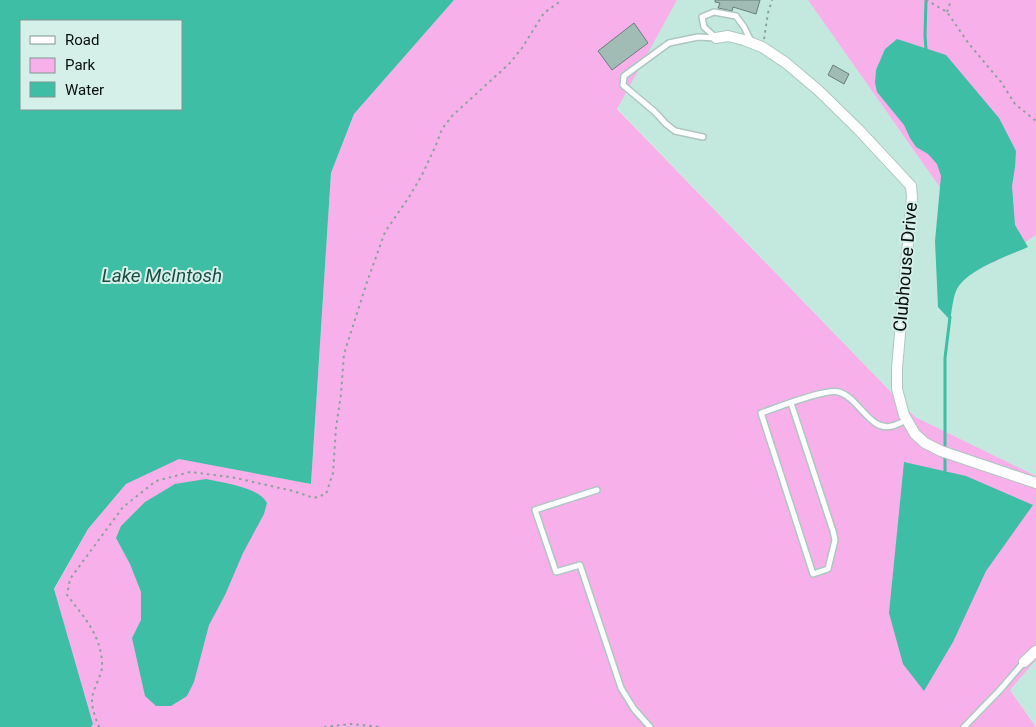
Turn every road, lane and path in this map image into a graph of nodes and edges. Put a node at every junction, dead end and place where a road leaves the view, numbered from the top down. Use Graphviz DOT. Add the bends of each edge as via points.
graph roads {
  1 [pos="562,0"];
  2 [pos="772,0"];
  3 [pos="926,0"];
  4 [pos="951,0"];
  5 [pos="947,12"];
  6 [pos="716,38"];
  7 [pos="752,43"];
  8 [pos="762,47"];
  9 [pos="1036,120"];
  10 [pos="703,137"];
  11 [pos="791,404"];
  12 [pos="906,420"];
  13 [pos="1036,484"];
  14 [pos="597,490"];
  15 [pos="1036,651"];
  16 [pos="1024,662"];
  17 [pos="99,727"];
  18 [pos="324,727"];
  19 [pos="381,727"];
  20 [pos="650,727"];
  21 [pos="964,727"];
  1 -- 17 [label="path" via="544,13 510,63 442,129 422,175 385,232 344,354 333,473 326,494 314,498 231,477 190,472 156,481 123,507 70,579 67,595 87,621 99,647 102,664 92,700"];
  2 -- 8 [label="path"];
  3 -- 5 [label="path"];
  4 -- 5 [label="path"];
  5 -- 9 [label="path" via="1014,104"];
  6 -- 7 [label="street, Clubhouse Drive" via="728,36"];
  6 -- 7 [label="lane" via="704,27 702,17 714,12 736,16"];
  6 -- 10 [label="lane" via="698,37 669,43 624,76 623,85 675,131"];
  7 -- 8 [label="street, Clubhouse Drive"];
  8 -- 12 [label="street, Clubhouse Drive" via="818,90 910,186 912,197 897,368 897,389"];
  11 -- 11 [label="lane" via="761,413 813,574 828,569 835,540"];
  11 -- 12 [label="lane" via="826,391 838,392 849,397 876,424 893,426"];
  12 -- 13 [label="street, Clubhouse Drive" via="925,443 941,451"];
  14 -- 20 [label="lane" via="535,510 556,572 580,565 621,688"];
  15 -- 16 [label="street"];
  16 -- 21 [label="lane"];
  18 -- 19 [label="path" via="351,724"];
}
